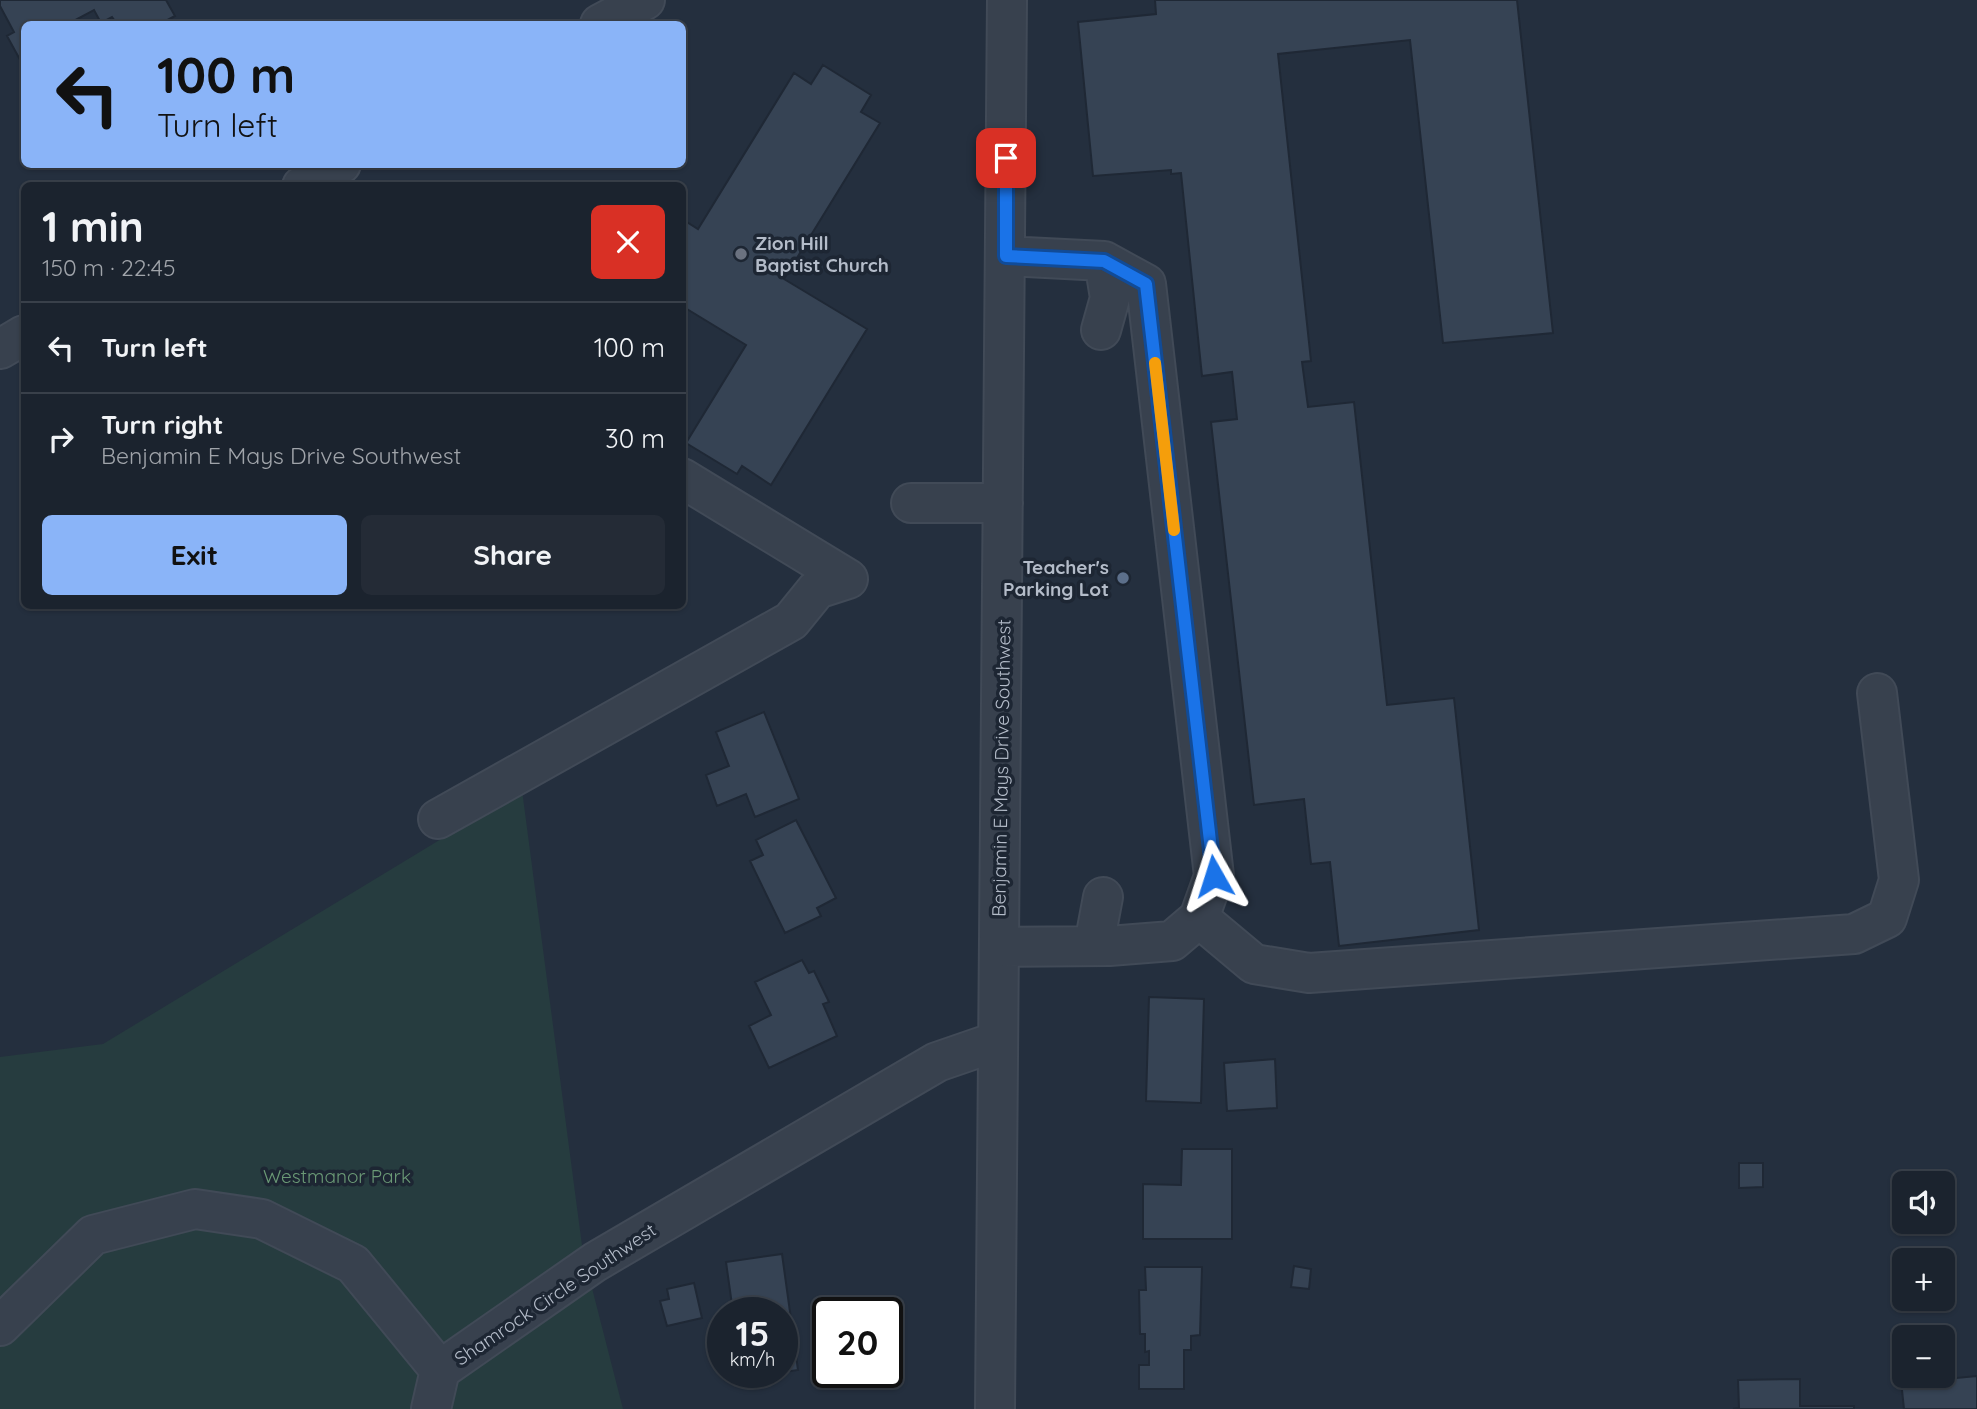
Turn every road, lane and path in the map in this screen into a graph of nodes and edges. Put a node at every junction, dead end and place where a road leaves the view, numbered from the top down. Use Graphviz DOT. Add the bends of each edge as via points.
graph roads {
  1 [pos="645,0"];
  2 [pos="1007,0"];
  3 [pos="606,21"];
  4 [pos="334,168"];
  5 [pos="311,182"];
  6 [pos="1006,256"];
  7 [pos="1104,261"];
  8 [pos="1101,330"];
  9 [pos="21,337"];
  10 [pos="0,349"];
  11 [pos="686,480"];
  12 [pos="911,503"];
  13 [pos="1003,503"];
  14 [pos="1877,693"];
  15 [pos="438,819"];
  16 [pos="1103,897"];
  17 [pos="1199,918"];
  18 [pos="1094,945"];
  19 [pos="999,947"];
  20 [pos="998,1041"];
  21 [pos="0,1326"];
  22 [pos="440,1370"];
  23 [pos="431,1409"];
  24 [pos="995,1409"];
  1 -- 3 [label="street"];
  2 -- 6 [label="street, Benjamin E Mays Drive Southwest"];
  4 -- 5 [label="street"];
  6 -- 7 [label="street"];
  6 -- 13 [label="street, Benjamin E Mays Drive Southwest"];
  7 -- 8 [label="street" via="1110,298"];
  7 -- 17 [label="street" via="1146,284 1214,876"];
  9 -- 10 [label="street"];
  11 -- 15 [label="street" via="848,579 817,589 791,621"];
  12 -- 13 [label="street"];
  13 -- 19 [label="street, Benjamin E Mays Drive Southwest"];
  14 -- 17 [label="street" via="1899,880 1887,918 1854,933 1308,974 1254,964"];
  16 -- 18 [label="street"];
  17 -- 18 [label="street" via="1172,941"];
  18 -- 19 [label="street"];
  19 -- 20 [label="street, Benjamin E Mays Drive Southwest"];
  20 -- 22 [label="street, Shamrock Circle Southwest" via="937,1062 595,1262"];
  20 -- 24 [label="street, Benjamin E Mays Drive Southwest"];
  21 -- 22 [label="street, Shamrock Circle Southwest" via="93,1235 195,1209 262,1219 353,1264"];
  22 -- 23 [label="street"];
}
